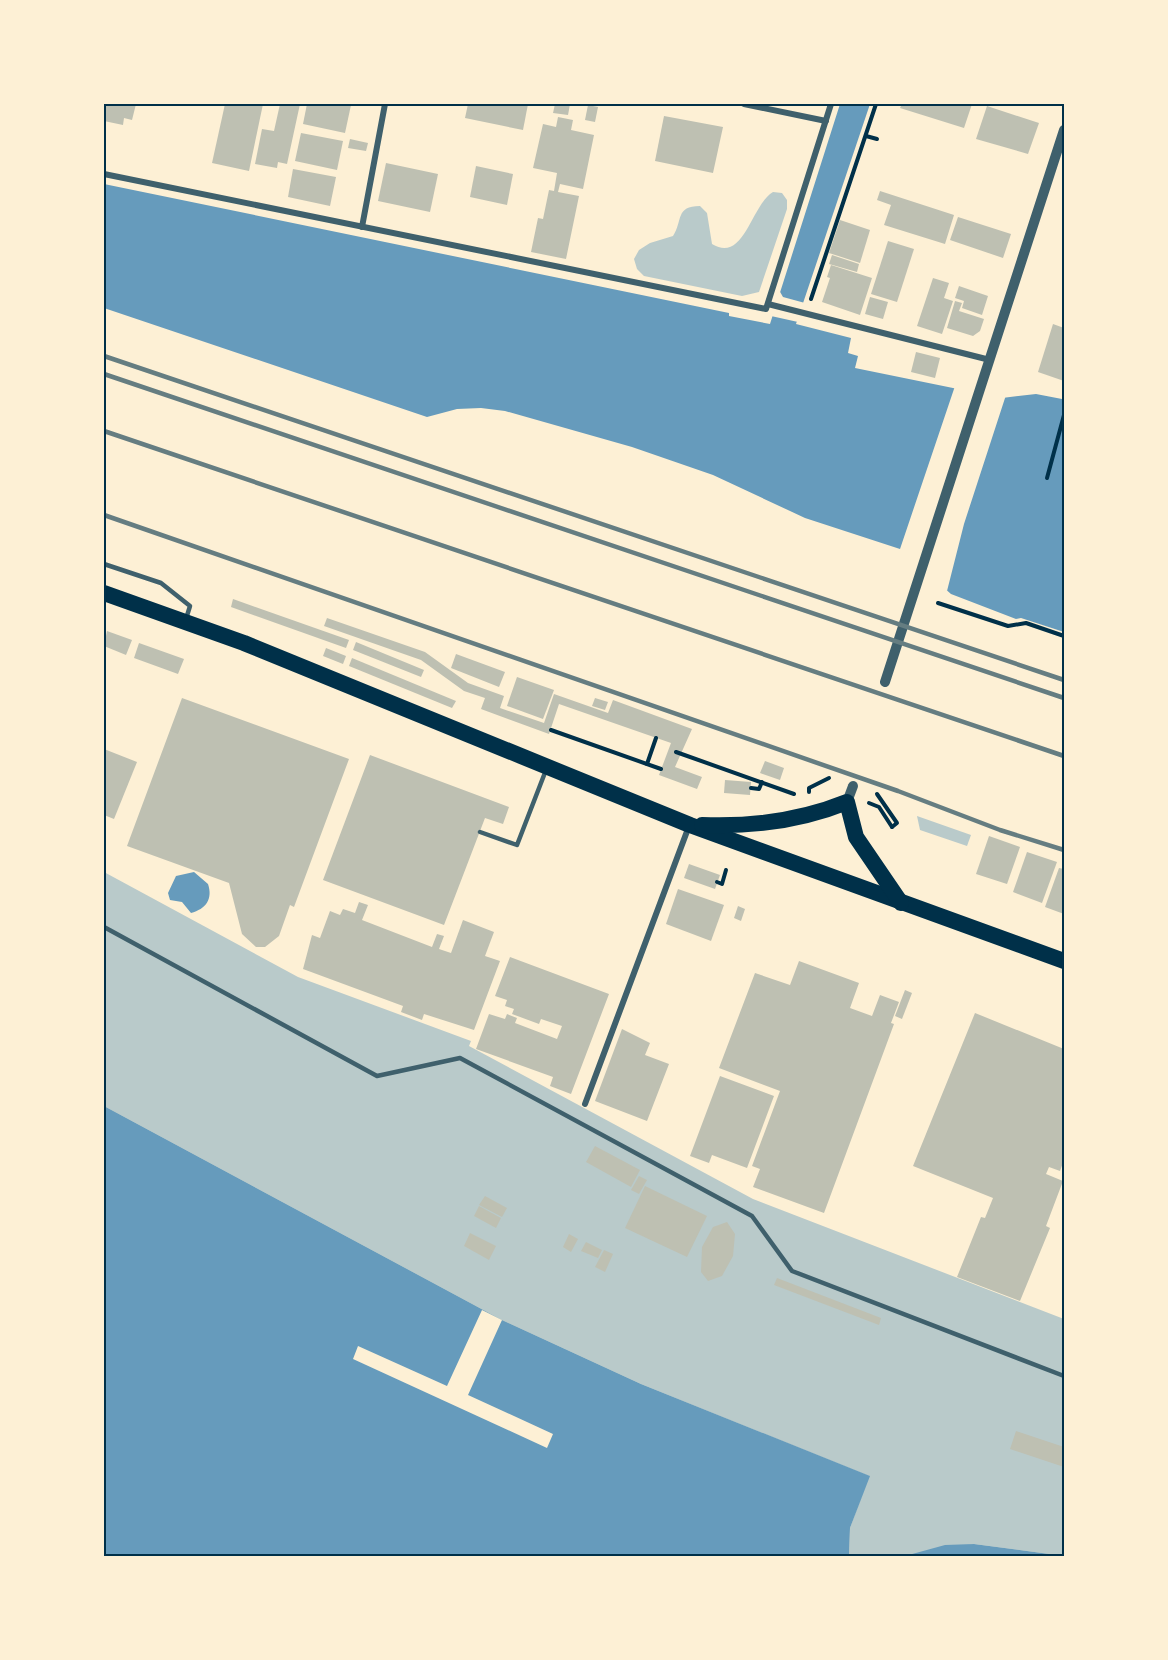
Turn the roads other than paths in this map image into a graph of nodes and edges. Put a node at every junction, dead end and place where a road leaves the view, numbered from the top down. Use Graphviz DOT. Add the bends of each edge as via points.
graph roads {
  1 [pos="386,104"];
  2 [pos="744,104"];
  3 [pos="831,104"];
  4 [pos="826,121"];
  5 [pos="1065,130"];
  6 [pos="104,174"];
  7 [pos="362,227"];
  8 [pos="771,305"];
  9 [pos="990,360"];
  10 [pos="104,564"];
  11 [pos="104,593"];
  12 [pos="186,621"];
  13 [pos="885,682"];
  14 [pos="547,767"];
  15 [pos="853,786"];
  16 [pos="847,802"];
  17 [pos="690,825"];
  18 [pos="480,832"];
  19 [pos="901,903"];
  20 [pos="104,927"];
  21 [pos="1065,960"];
  22 [pos="585,1104"];
  23 [pos="1065,1376"];
  1 -- 7 [label="street"];
  2 -- 4 [label="street"];
  3 -- 4 [label="street"];
  4 -- 8 [label="street"];
  5 -- 9 [label="street"];
  6 -- 7 [label="street"];
  7 -- 8 [label="street" via="766,309"];
  8 -- 9 [label="street"];
  9 -- 13 [label="street"];
  10 -- 12 [label="lane" via="168,587 190,606"];
  11 -- 12 [label="highway"];
  12 -- 14 [label="highway"];
  14 -- 17 [label="highway"];
  14 -- 18 [label="lane" via="517,845"];
  15 -- 16 [label="street"];
  16 -- 17 [label="highway" via="779,822"];
  16 -- 19 [label="highway" via="856,837"];
  17 -- 19 [label="highway"];
  17 -- 22 [label="street"];
  19 -- 21 [label="highway"];
  20 -- 23 [label="lane" via="377,1076 460,1058 752,1216 792,1271"];
}
